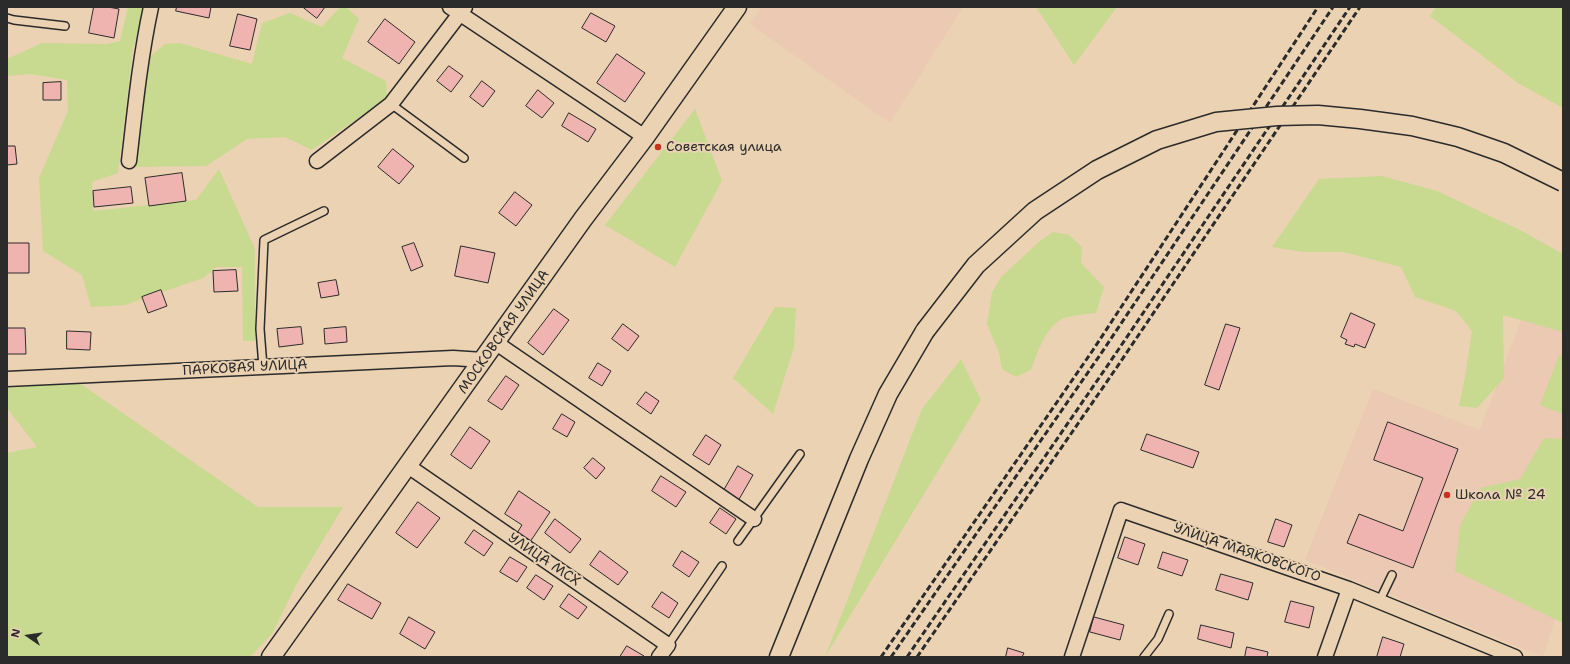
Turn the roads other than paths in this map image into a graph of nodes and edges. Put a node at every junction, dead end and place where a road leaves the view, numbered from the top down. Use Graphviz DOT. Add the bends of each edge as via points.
graph roads {
  1 [pos="151,7"];
  2 [pos="737,7"];
  3 [pos="458,9"];
  4 [pos="7,18"];
  5 [pos="65,26"];
  6 [pos="391,104"];
  7 [pos="645,137"];
  8 [pos="464,158"];
  9 [pos="129,161"];
  10 [pos="317,161"];
  11 [pos="1563,182"];
  12 [pos="324,211"];
  13 [pos="498,340"];
  14 [pos="483,360"];
  15 [pos="263,367"];
  16 [pos="7,379"];
  17 [pos="800,454"];
  18 [pos="408,466"];
  19 [pos="754,519"];
  20 [pos="738,541"];
  21 [pos="722,566"];
  22 [pos="1392,574"];
  23 [pos="1349,589"];
  24 [pos="1379,602"];
  25 [pos="1170,614"];
  26 [pos="668,645"];
  27 [pos="271,657"];
  28 [pos="659,657"];
  29 [pos="779,657"];
  30 [pos="1072,657"];
  31 [pos="1144,657"];
  32 [pos="1325,657"];
  33 [pos="1515,657"];
  1 -- 9 [label="street" via="138,81"];
  2 -- 7 [label="street, МОСКОВСКАЯ УЛИЦА"];
  3 -- 6 [label="street"];
  3 -- 7 [label="street"];
  4 -- 5 [label="lane"];
  6 -- 8 [label="lane"];
  6 -- 10 [label="street"];
  7 -- 13 [label="street, МОСКОВСКАЯ УЛИЦА"];
  11 -- 29 [label="street, bridge" via="1504,153 1458,137 1412,126 1318,115 1216,122 1157,140 1096,170 1035,211 976,264 925,331 888,394"];
  12 -- 15 [label="lane" via="264,240 260,329"];
  13 -- 14 [label="street, МОСКОВСКАЯ УЛИЦА"];
  13 -- 19 [label="street" via="502,347"];
  14 -- 15 [label="street, ПАРКОВАЯ УЛИЦА" via="453,358"];
  14 -- 18 [label="street, МОСКОВСКАЯ УЛИЦА"];
  15 -- 16 [label="street, ПАРКОВАЯ УЛИЦА"];
  17 -- 19 [label="lane"];
  18 -- 26 [label="street, УЛИЦА МСХ"];
  18 -- 27 [label="street, МОСКОВСКАЯ УЛИЦА"];
  19 -- 20 [label="lane"];
  21 -- 26 [label="lane"];
  22 -- 24 [label="lane"];
  23 -- 24 [label="street, УЛИЦА МАЯКОВСКОГО"];
  23 -- 30 [label="street, УЛИЦА МАЯКОВСКОГО" via="1121,510"];
  23 -- 32 [label="street"];
  24 -- 33 [label="street, УЛИЦА МАЯКОВСКОГО"];
  25 -- 31 [label="lane" via="1158,639"];
  26 -- 28 [label="street"];
}
